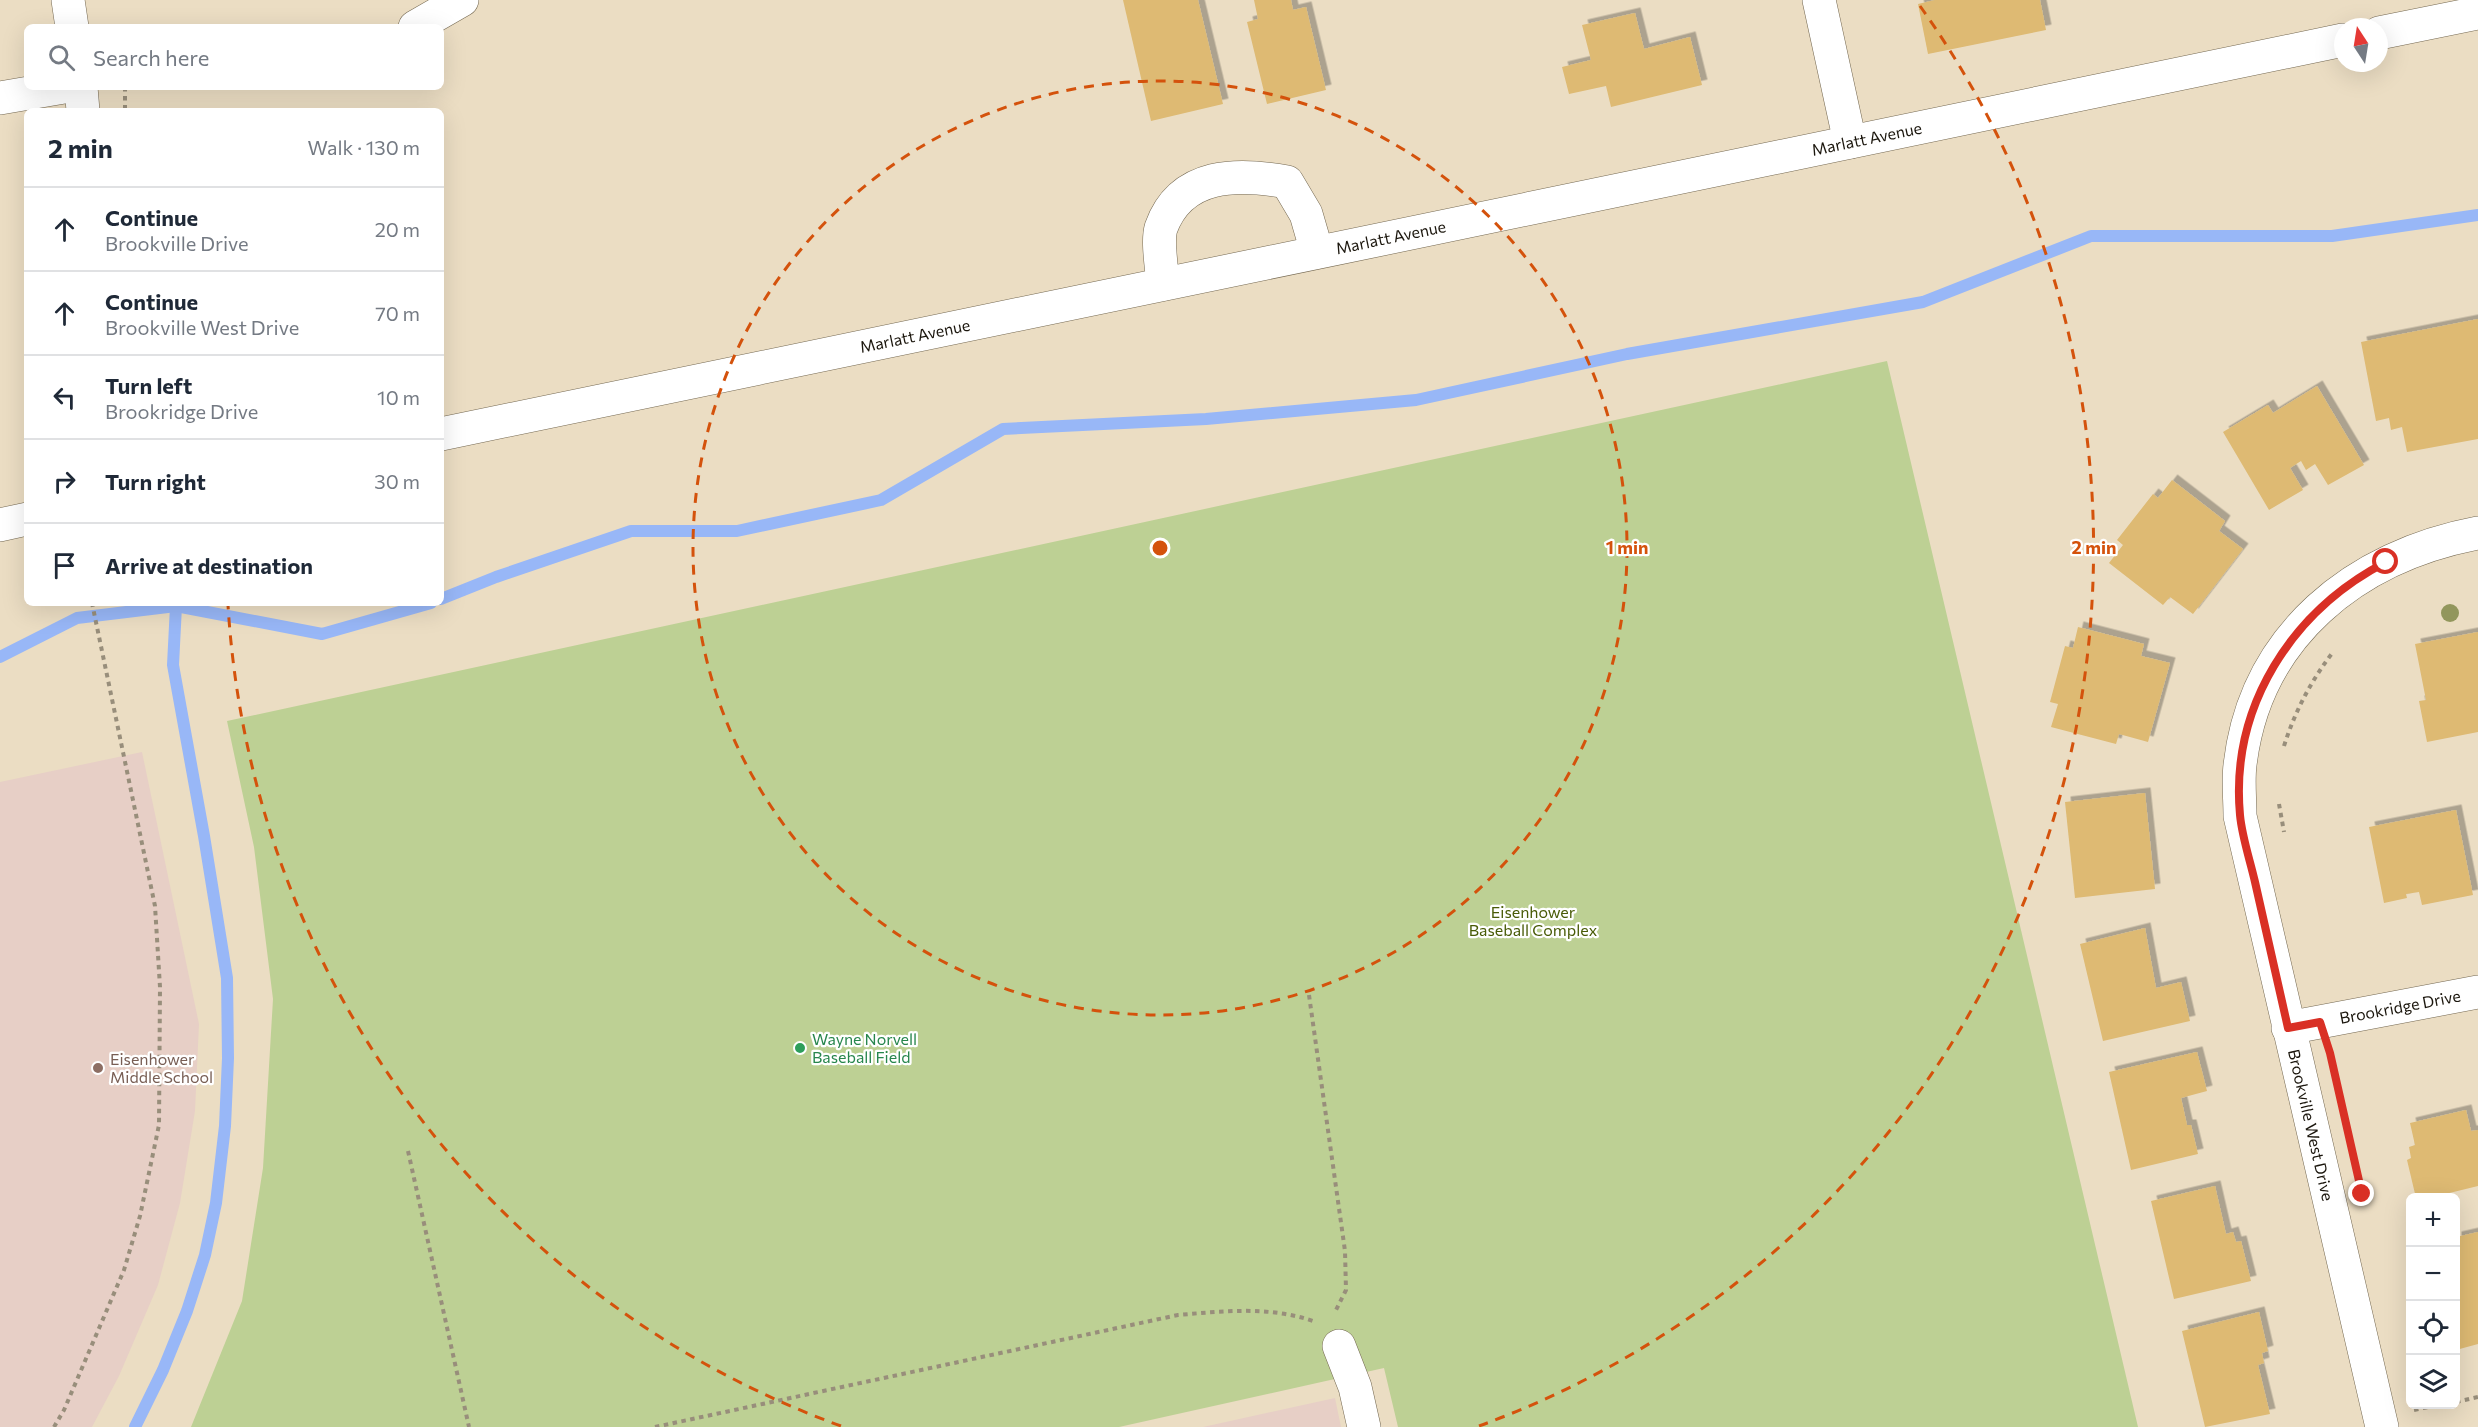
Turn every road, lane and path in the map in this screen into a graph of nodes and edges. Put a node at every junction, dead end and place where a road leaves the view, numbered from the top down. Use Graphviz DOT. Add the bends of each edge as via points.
graph roads {
  1 [pos="68,0"];
  2 [pos="462,0"];
  3 [pos="1819,0"];
  4 [pos="2478,13"];
  5 [pos="72,24"];
  6 [pos="420,24"];
  7 [pos="2388,31"];
  8 [pos="2334,42"];
  9 [pos="47,90"];
  10 [pos="81,90"];
  11 [pos="125,90"];
  12 [pos="0,98"];
  13 [pos="83,108"];
  14 [pos="125,108"];
  15 [pos="1850,142"];
  16 [pos="1317,252"];
  17 [pos="1163,284"];
  18 [pos="444,433"];
  19 [pos="24,520"];
  20 [pos="0,525"];
  21 [pos="2478,533"];
  22 [pos="93,606"];
  23 [pos="2339,643"];
  24 [pos="2283,749"];
  25 [pos="2278,797"];
  26 [pos="2286,842"];
  27 [pos="2478,992"];
  28 [pos="1309,995"];
  29 [pos="2288,1028"];
  30 [pos="408,1151"];
  31 [pos="1334,1336"];
  32 [pos="2478,1397"];
  33 [pos="2460,1401"];
  34 [pos="2420,1409"];
  35 [pos="2398,1423"];
  36 [pos="54,1427"];
  37 [pos="469,1427"];
  38 [pos="655,1427"];
  39 [pos="1364,1427"];
  1 -- 5 [label="street"];
  2 -- 6 [label="street"];
  3 -- 15 [label="street"];
  4 -- 7 [label="street"];
  8 -- 15 [label="street, Marlatt Avenue"];
  9 -- 12 [label="street"];
  10 -- 13 [label="street"];
  11 -- 14 [label="path"];
  15 -- 16 [label="street, Marlatt Avenue"];
  16 -- 17 [label="street, Marlatt Avenue"];
  16 -- 17 [label="street" via="1306,214 1287,182 1253,176 1210,179 1175,201 1161,230"];
  17 -- 18 [label="street, Marlatt Avenue"];
  19 -- 20 [label="street"];
  21 -- 29 [label="street, Brookville West Drive" via="2415,550 2358,577 2333,596 2282,652 2251,715 2240,765 2240,816"];
  22 -- 36 [label="path" via="155,906 160,987 159,1125 124,1270"];
  23 -- 24 [label="path" via="2315,676 2293,718"];
  25 -- 26 [label="path"];
  27 -- 29 [label="street, Brookridge Drive"];
  28 -- 31 [label="path" via="1345,1251 1346,1290"];
  29 -- 35 [label="street, Brookville West Drive"];
  30 -- 37 [label="path"];
  31 -- 38 [label="path" via="1295,1315 1264,1310 1178,1315"];
  31 -- 39 [label="street" via="1355,1387"];
  32 -- 33 [label="path"];
  34 -- 35 [label="path" via="2411,1411"];
}
